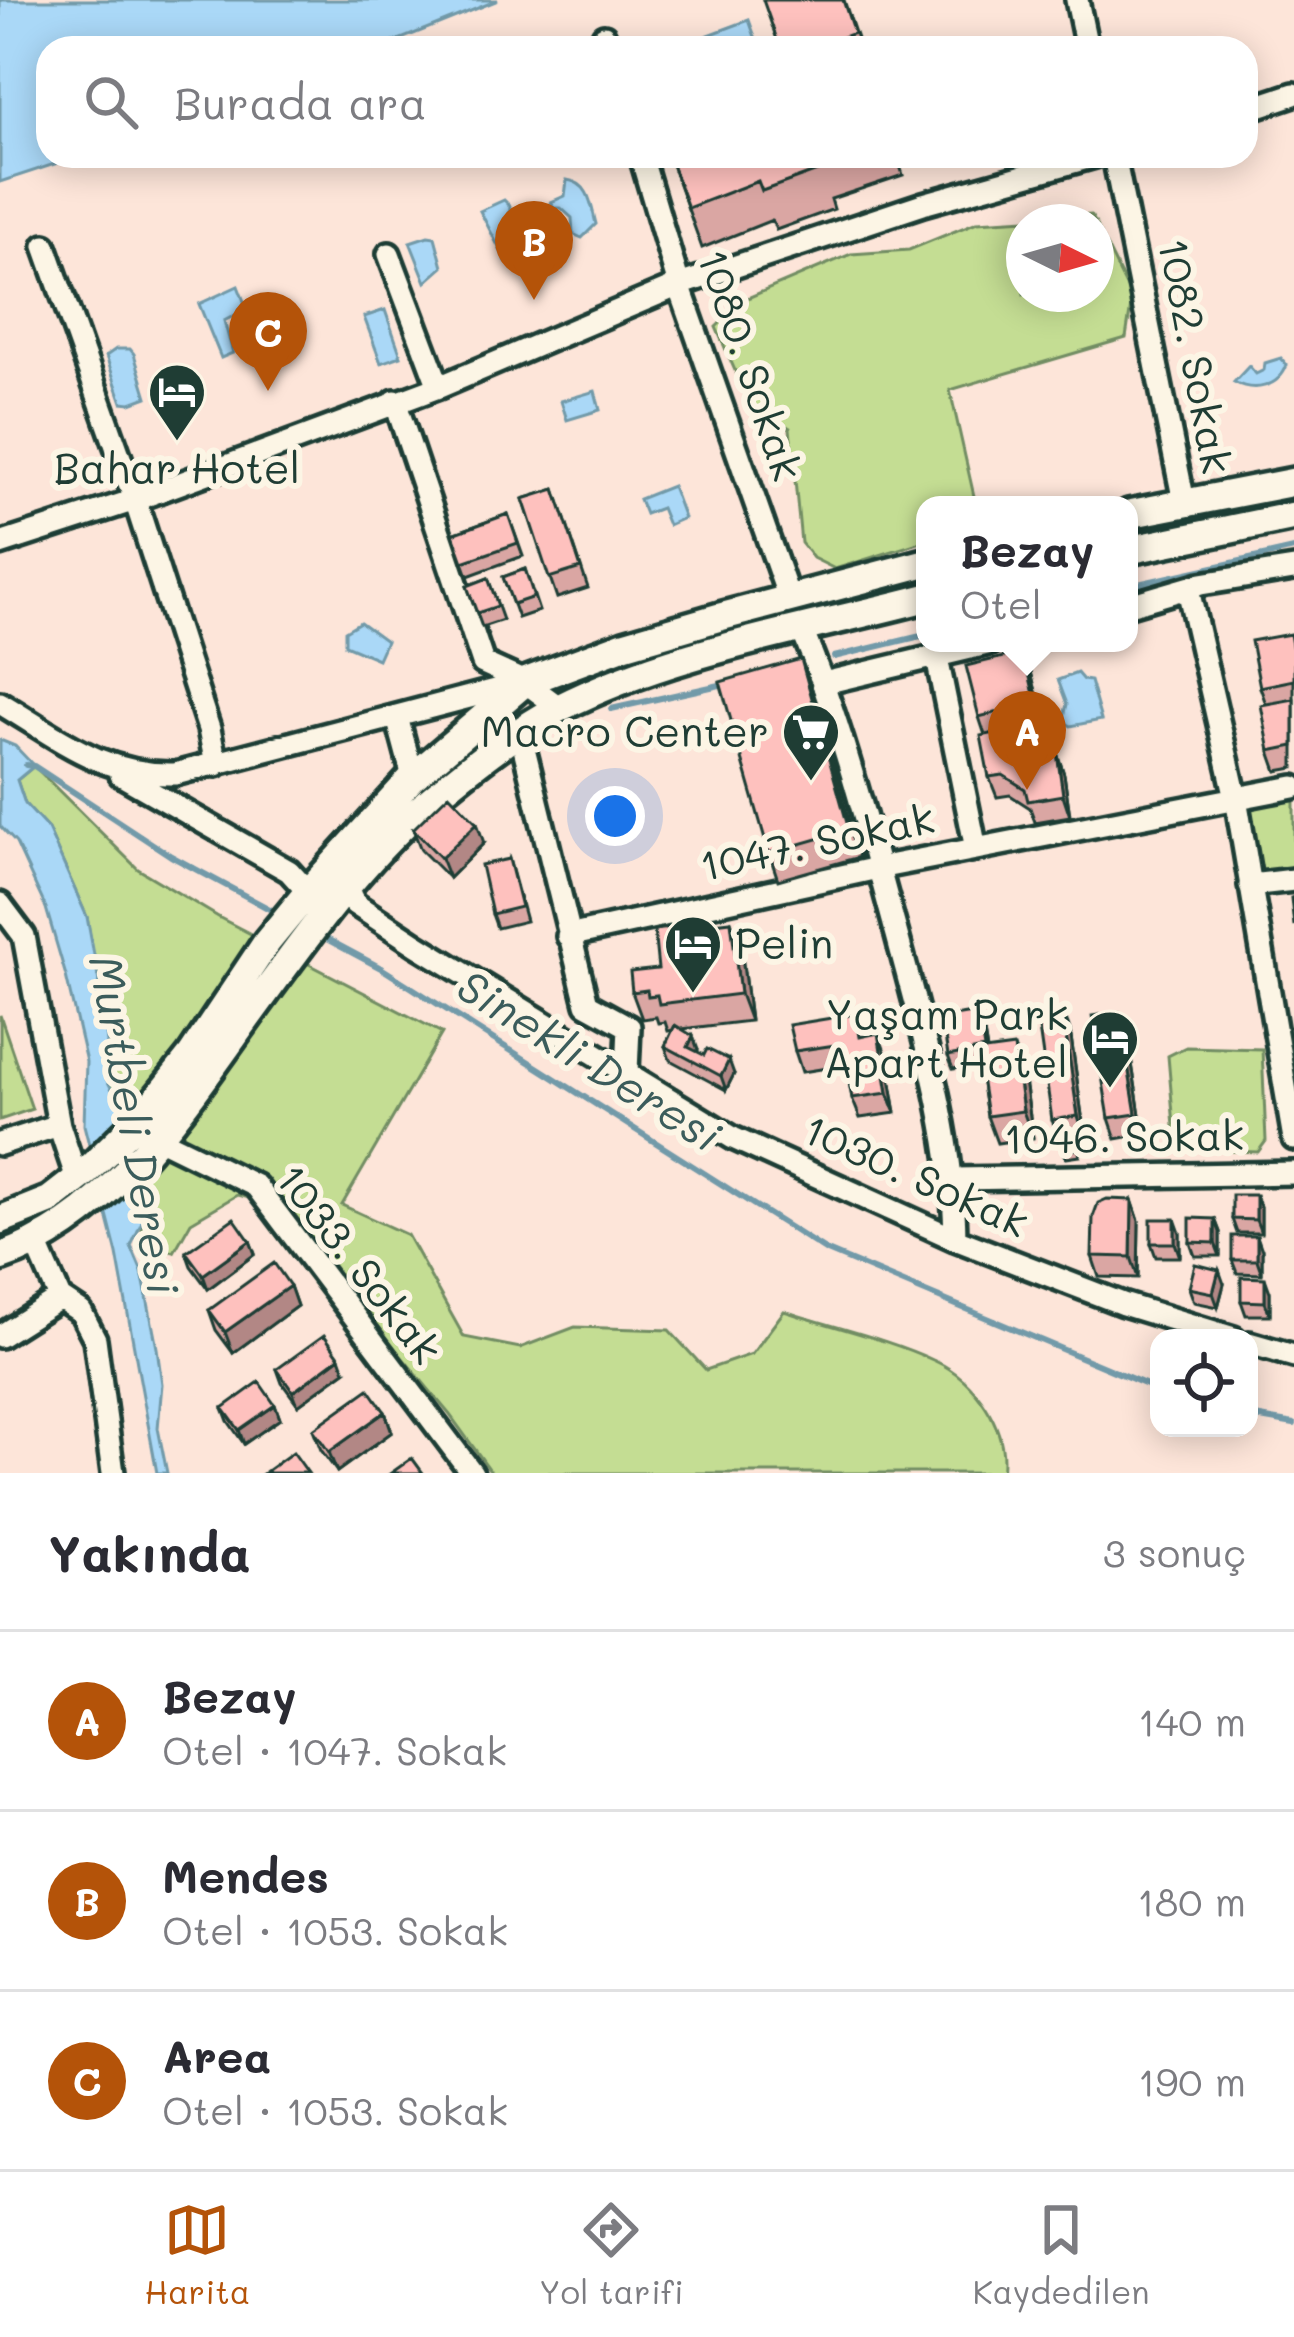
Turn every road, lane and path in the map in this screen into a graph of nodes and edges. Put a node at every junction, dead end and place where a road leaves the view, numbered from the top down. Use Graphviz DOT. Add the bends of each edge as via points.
graph roads {
  1 [pos="1077,0"];
  2 [pos="1084,36"];
  3 [pos="1294,94"];
  4 [pos="1258,105"];
  5 [pos="644,168"];
  6 [pos="1054,168"];
  7 [pos="1116,168"];
  8 [pos="45,246"];
  9 [pos="388,254"];
  10 [pos="680,286"];
  11 [pos="439,387"];
  12 [pos="395,401"];
  13 [pos="1294,482"];
  14 [pos="135,500"];
  15 [pos="1184,502"];
  16 [pos="1138,512"];
  17 [pos="1294,516"];
  18 [pos="0,544"];
  19 [pos="1138,548"];
  20 [pos="916,565"];
  21 [pos="1294,569"];
  22 [pos="1188,589"];
  23 [pos="789,598"];
  24 [pos="916,600"];
  25 [pos="1138,603"];
  26 [pos="802,630"];
  27 [pos="959,652"];
  28 [pos="937,658"];
  29 [pos="526,682"];
  30 [pos="824,682"];
  31 [pos="0,703"];
  32 [pos="560,708"];
  33 [pos="397,717"];
  34 [pos="520,732"];
  35 [pos="216,765"];
  36 [pos="105,766"];
  37 [pos="413,777"];
  38 [pos="1294,787"];
  39 [pos="1236,798"];
  40 [pos="976,849"];
  41 [pos="878,868"];
  42 [pos="1294,880"];
  43 [pos="1250,884"];
  44 [pos="347,889"];
  45 [pos="304,897"];
  46 [pos="0,904"];
  47 [pos="568,936"];
  48 [pos="627,1070"];
  49 [pos="59,1125"];
  50 [pos="152,1132"];
  51 [pos="1294,1139"];
  52 [pos="0,1144"];
  53 [pos="1294,1173"];
  54 [pos="81,1176"];
  55 [pos="955,1179"];
  56 [pos="0,1220"];
  57 [pos="955,1239"];
  58 [pos="37,1245"];
  59 [pos="0,1257"];
  60 [pos="60,1298"];
  61 [pos="1205,1329"];
  62 [pos="0,1336"];
  63 [pos="1258,1345"];
  64 [pos="1294,1356"];
  65 [pos="112,1473"];
  66 [pos="472,1473"];
  1 -- 2 [label="street"];
  3 -- 4 [label="street"];
  5 -- 10 [label="street, 1080. Sokak"];
  6 -- 10 [label="street"];
  7 -- 15 [label="street, 1082. Sokak"];
  8 -- 14 [label="street"];
  9 -- 11 [label="street"];
  10 -- 11 [label="street"];
  10 -- 23 [label="street, 1080. Sokak"];
  11 -- 12 [label="street"];
  12 -- 14 [label="street"];
  12 -- 29 [label="street" via="483,663"];
  13 -- 15 [label="main road"];
  14 -- 18 [label="street"];
  14 -- 35 [label="street"];
  15 -- 16 [label="main road"];
  17 -- 19 [label="main road"];
  20 -- 23 [label="main road"];
  21 -- 22 [label="street"];
  22 -- 25 [label="street"];
  22 -- 39 [label="street"];
  23 -- 29 [label="main road"];
  24 -- 26 [label="main road"];
  26 -- 30 [label="street"];
  26 -- 32 [label="main road" via="675,662"];
  27 -- 28 [label="street"];
  28 -- 30 [label="street"];
  28 -- 40 [label="street"];
  29 -- 32 [label="street"];
  29 -- 33 [label="street"];
  29 -- 37 [label="main road"];
  30 -- 41 [label="street"];
  31 -- 36 [label="street"];
  32 -- 34 [label="main road"];
  33 -- 35 [label="street"];
  33 -- 37 [label="street"];
  34 -- 44 [label="main road" via="424,806"];
  34 -- 47 [label="street"];
  35 -- 36 [label="street" via="152,774"];
  36 -- 45 [label="street" via="289,871"];
  37 -- 45 [label="main road"];
  38 -- 39 [label="street, 1047. Sokak"];
  39 -- 40 [label="street, 1047. Sokak"];
  39 -- 43 [label="street"];
  40 -- 41 [label="street, 1047. Sokak"];
  41 -- 47 [label="street, 1047. Sokak"];
  41 -- 55 [label="street"];
  42 -- 43 [label="street"];
  43 -- 51 [label="street"];
  44 -- 48 [label="street, 1030. Sokak" via="355,904 417,945"];
  44 -- 50 [label="main road"];
  45 -- 50 [label="main road" via="191,1056"];
  46 -- 49 [label="street" via="24,936"];
  47 -- 48 [label="street" via="587,1004 629,1027"];
  48 -- 57 [label="street, 1030. Sokak" via="733,1138"];
  49 -- 52 [label="street"];
  49 -- 54 [label="street"];
  50 -- 54 [label="main road"];
  50 -- 58 [label="main road" via="83,1210"];
  50 -- 66 [label="street, 1033. Sokak" via="256,1186"];
  53 -- 55 [label="street, 1046. Sokak"];
  54 -- 56 [label="main road" via="50,1201"];
  55 -- 57 [label="street"];
  57 -- 61 [label="street, 1030. Sokak"];
  58 -- 59 [label="main road"];
  58 -- 60 [label="street"];
  60 -- 62 [label="street"];
  60 -- 65 [label="street" via="81,1312 95,1339"];
  63 -- 64 [label="street"];
}
